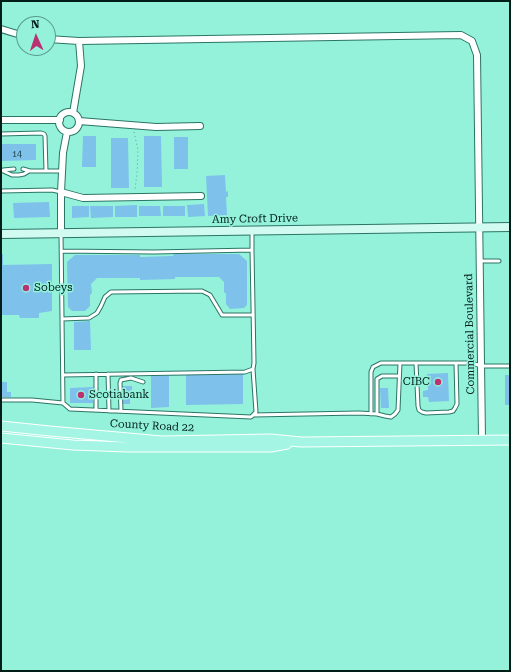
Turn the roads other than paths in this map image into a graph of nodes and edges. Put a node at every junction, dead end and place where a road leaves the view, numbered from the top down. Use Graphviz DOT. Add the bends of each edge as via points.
graph roads {
  1 [pos="1,29"];
  2 [pos="16,34"];
  3 [pos="56,40"];
  4 [pos="79,41"];
  5 [pos="73,113"];
  6 [pos="1,120"];
  7 [pos="60,120"];
  8 [pos="79,121"];
  9 [pos="200,126"];
  10 [pos="67,132"];
  11 [pos="1,134"];
  12 [pos="23,169"];
  13 [pos="14,170"];
  14 [pos="30,171"];
  15 [pos="46,171"];
  16 [pos="62,171"];
  17 [pos="1,191"];
  18 [pos="60,192"];
  19 [pos="201,196"];
  20 [pos="510,227"];
  21 [pos="480,228"];
  22 [pos="252,230"];
  23 [pos="61,233"];
  24 [pos="1,234"];
  25 [pos="252,250"];
  26 [pos="61,251"];
  27 [pos="480,261"];
  28 [pos="499,261"];
  29 [pos="253,315"];
  30 [pos="62,318"];
  31 [pos="400,363"];
  32 [pos="416,363"];
  33 [pos="456,363"];
  34 [pos="481,366"];
  35 [pos="510,366"];
  36 [pos="253,369"];
  37 [pos="96,374"];
  38 [pos="108,374"];
  39 [pos="63,375"];
  40 [pos="399,376"];
  41 [pos="143,382"];
  42 [pos="1,400"];
  43 [pos="63,403"];
  44 [pos="96,410"];
  45 [pos="109,411"];
  46 [pos="121,411"];
  47 [pos="371,414"];
  48 [pos="377,414"];
  49 [pos="253,415"];
  50 [pos="1,426"];
  51 [pos="1,432"];
  52 [pos="1,438"];
  53 [pos="162,440"];
  54 [pos="482,440"];
  55 [pos="510,440"];
  56 [pos="301,442"];
  1 -- 2 [label="street"];
  3 -- 4 [label="street, Commercial Boulevard"];
  4 -- 5 [label="street" via="81,66"];
  4 -- 21 [label="street, Commercial Boulevard" via="460,35 472,41 477,55"];
  5 -- 7 [label="street" via="64,114"];
  5 -- 8 [label="street"];
  6 -- 7 [label="street"];
  7 -- 10 [label="street" via="62,129"];
  8 -- 9 [label="street"];
  8 -- 10 [label="street" via="74,131"];
  10 -- 16 [label="street"];
  11 -- 15 [label="lane" via="44,134"];
  12 -- 14 [label="lane"];
  13 -- 14 [label="lane" via="1,170 12,175"];
  14 -- 15 [label="lane"];
  15 -- 16 [label="lane"];
  16 -- 18 [label="street"];
  17 -- 18 [label="lane"];
  18 -- 19 [label="street" via="83,198"];
  18 -- 23 [label="street"];
  20 -- 21 [label="street, Amy Croft Drive"];
  21 -- 22 [label="street, Amy Croft Drive"];
  21 -- 27 [label="street, Commercial Boulevard"];
  22 -- 23 [label="street, Amy Croft Drive"];
  22 -- 25 [label="lane"];
  23 -- 24 [label="street, Amy Croft Drive"];
  23 -- 26 [label="lane"];
  25 -- 26 [label="lane"];
  25 -- 29 [label="lane"];
  26 -- 30 [label="lane"];
  27 -- 28 [label="lane"];
  27 -- 34 [label="street, Commercial Boulevard"];
  29 -- 30 [label="lane" via="222,315 210,295 202,291 111,292 104,297 97,313 89,318"];
  29 -- 36 [label="lane"];
  30 -- 39 [label="lane"];
  31 -- 32 [label="lane"];
  31 -- 40 [label="lane"];
  31 -- 47 [label="lane" via="381,363 373,367"];
  32 -- 33 [label="lane"];
  32 -- 33 [label="lane" via="418,406 419,410 426,413 449,412 456,408"];
  33 -- 34 [label="lane"];
  34 -- 35 [label="lane"];
  34 -- 54 [label="street, Commercial Boulevard"];
  36 -- 38 [label="lane" via="245,372"];
  36 -- 49 [label="lane" via="256,412"];
  37 -- 38 [label="lane"];
  37 -- 39 [label="lane"];
  37 -- 44 [label="lane"];
  38 -- 45 [label="lane"];
  39 -- 43 [label="lane"];
  40 -- 48 [label="lane" via="382,376 377,379"];
  40 -- 48 [label="lane" via="398,410 391,417"];
  41 -- 46 [label="lane" via="131,378 121,380"];
  42 -- 43 [label="lane"];
  43 -- 44 [label="lane" via="70,409"];
  44 -- 45 [label="lane"];
  45 -- 46 [label="lane"];
  46 -- 49 [label="lane" via="251,417"];
  47 -- 48 [label="lane"];
  47 -- 49 [label="lane"];
  50 -- 53 [label="main road, County Road 22"];
  51 -- 53 [label="main road" via="84,440"];
  52 -- 56 [label="main road, County Road 22" via="127,447 271,446"];
  53 -- 56 [label="main road, County Road 22" via="271,439"];
  54 -- 55 [label="main road, County Road 22"];
  54 -- 56 [label="main road, County Road 22"];
}
